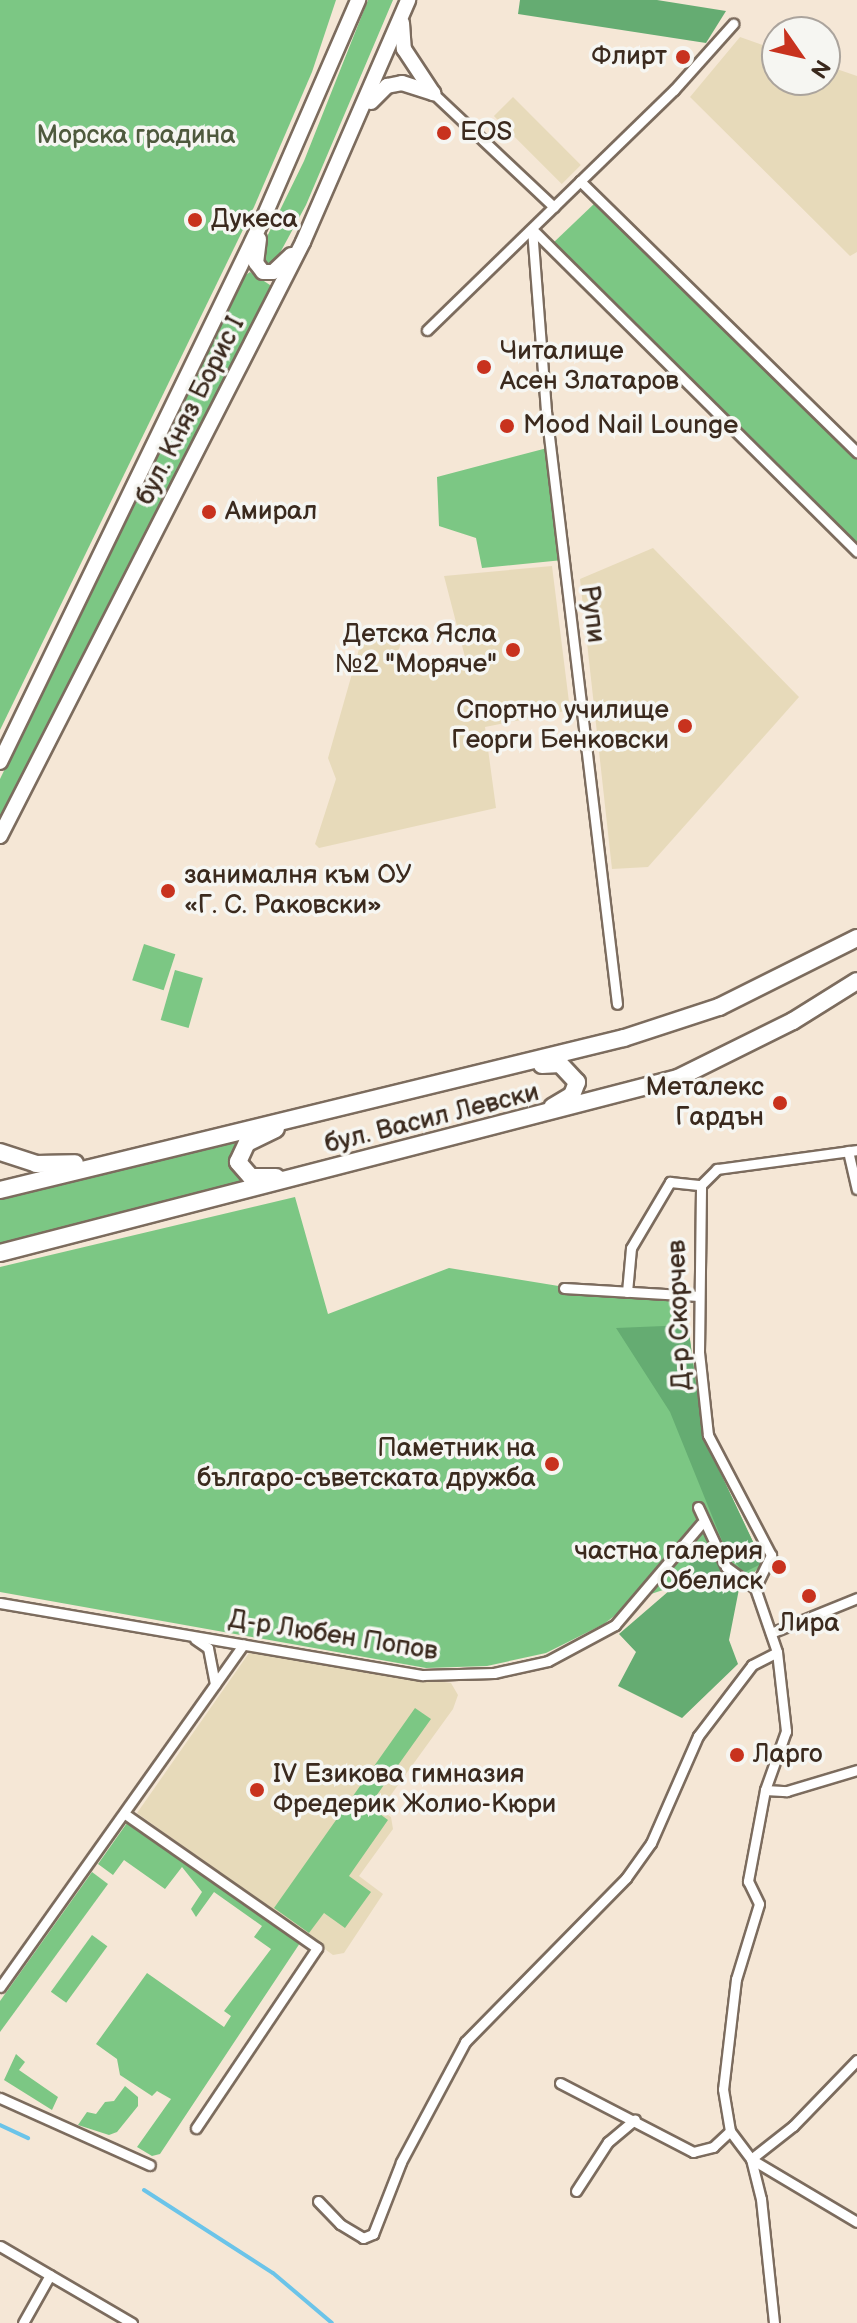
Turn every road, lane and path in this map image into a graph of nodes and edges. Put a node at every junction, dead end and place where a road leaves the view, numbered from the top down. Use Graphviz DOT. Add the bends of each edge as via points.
graph roads {
  1 [pos="358,0"];
  2 [pos="405,7"];
  3 [pos="733,24"];
  4 [pos="433,93"];
  5 [pos="358,123"];
  6 [pos="580,181"];
  7 [pos="554,207"];
  8 [pos="263,219"];
  9 [pos="532,229"];
  10 [pos="303,242"];
  11 [pos="427,330"];
  12 [pos="857,452"];
  13 [pos="857,552"];
  14 [pos="0,762"];
  15 [pos="0,836"];
  16 [pos="857,938"];
  17 [pos="857,981"];
  18 [pos="617,1004"];
  19 [pos="515,1067"];
  20 [pos="537,1115"];
  21 [pos="303,1116"];
  22 [pos="853,1151"];
  23 [pos="0,1152"];
  24 [pos="116,1159"];
  25 [pos="316,1173"];
  26 [pos="701,1185"];
  27 [pos="857,1189"];
  28 [pos="0,1190"];
  29 [pos="0,1253"];
  30 [pos="564,1288"];
  31 [pos="627,1292"];
  32 [pos="699,1296"];
  33 [pos="698,1507"];
  34 [pos="701,1524"];
  35 [pos="755,1588"];
  36 [pos="857,1598"];
  37 [pos="0,1603"];
  38 [pos="771,1633"];
  39 [pos="192,1637"];
  40 [pos="243,1645"];
  41 [pos="777,1652"];
  42 [pos="215,1686"];
  43 [pos="857,1770"];
  44 [pos="765,1790"];
  45 [pos="125,1814"];
  46 [pos="0,1987"];
  47 [pos="857,2060"];
  48 [pos="560,2083"];
  49 [pos="0,2098"];
  50 [pos="635,2119"];
  51 [pos="196,2128"];
  52 [pos="730,2131"];
  53 [pos="751,2159"];
  54 [pos="150,2165"];
  55 [pos="576,2191"];
  56 [pos="318,2201"];
  57 [pos="857,2222"];
  58 [pos="0,2246"];
  59 [pos="50,2275"];
  60 [pos="23,2323"];
  61 [pos="132,2323"];
  62 [pos="774,2323"];
  1 -- 8 [label="main road, бул. Княз Борис I"];
  2 -- 4 [label="main road" via="404,49"];
  2 -- 5 [label="main road, бул. Княз Борис I"];
  3 -- 6 [label="street"];
  4 -- 5 [label="main road" via="402,83 387,86"];
  4 -- 7 [label="street"];
  5 -- 10 [label="main road, бул. Княз Борис I"];
  6 -- 7 [label="street"];
  6 -- 12 [label="street"];
  7 -- 9 [label="street"];
  8 -- 10 [label="main road" via="256,256 263,272 278,269"];
  8 -- 14 [label="main road, бул. Княз Борис I"];
  9 -- 11 [label="street"];
  9 -- 13 [label="street"];
  9 -- 18 [label="street, Рупи" via="546,411"];
  10 -- 15 [label="main road, бул. Княз Борис I"];
  16 -- 19 [label="highway, бул. Васил Левски" via="719,1007"];
  17 -- 20 [label="highway, бул. Васил Левски" via="793,1021 678,1078"];
  19 -- 20 [label="highway" via="560,1064 574,1074 572,1095"];
  19 -- 21 [label="highway, бул. Васил Левски"];
  20 -- 25 [label="highway, бул. Васил Левски"];
  21 -- 24 [label="highway, бул. Васил Левски"];
  21 -- 25 [label="highway" via="247,1143 238,1162 256,1179"];
  22 -- 26 [label="street" via="717,1169"];
  22 -- 27 [label="street"];
  23 -- 24 [label="highway" via="36,1164"];
  24 -- 28 [label="highway, бул. Васил Левски"];
  25 -- 29 [label="highway, бул. Васил Левски"];
  26 -- 31 [label="street" via="670,1182 631,1248"];
  26 -- 32 [label="street, Д-р Скорчев"];
  30 -- 31 [label="street"];
  31 -- 32 [label="street"];
  32 -- 35 [label="street, Д-р Скорчев" via="708,1435 771,1555"];
  33 -- 34 [label="street"];
  34 -- 35 [label="street" via="726,1567"];
  34 -- 40 [label="street, Д-р Любен Попов" via="615,1625 535,1665 494,1673 423,1675"];
  35 -- 38 [label="street"];
  36 -- 38 [label="street"];
  37 -- 39 [label="street, Д-р Любен Попов"];
  38 -- 41 [label="street"];
  39 -- 40 [label="street, Д-р Любен Попов"];
  39 -- 42 [label="street" via="208,1648"];
  40 -- 42 [label="street"];
  41 -- 44 [label="street" via="786,1731"];
  41 -- 56 [label="street" via="742,1676 698,1736 651,1843 626,1878 465,2042 401,2162 373,2234 363,2238"];
  42 -- 45 [label="street"];
  43 -- 44 [label="street" via="787,1791"];
  44 -- 52 [label="street" via="748,1881 759,1904 736,1979 723,2089"];
  45 -- 46 [label="street"];
  45 -- 51 [label="street" via="317,1948"];
  47 -- 53 [label="street" via="793,2126"];
  48 -- 50 [label="street"];
  49 -- 54 [label="street"];
  50 -- 52 [label="street" via="693,2152 713,2147"];
  50 -- 55 [label="street" via="608,2142"];
  52 -- 53 [label="street"];
  53 -- 57 [label="street"];
  53 -- 62 [label="street" via="761,2199"];
  58 -- 59 [label="street"];
  59 -- 60 [label="street"];
  59 -- 61 [label="street"];
}
